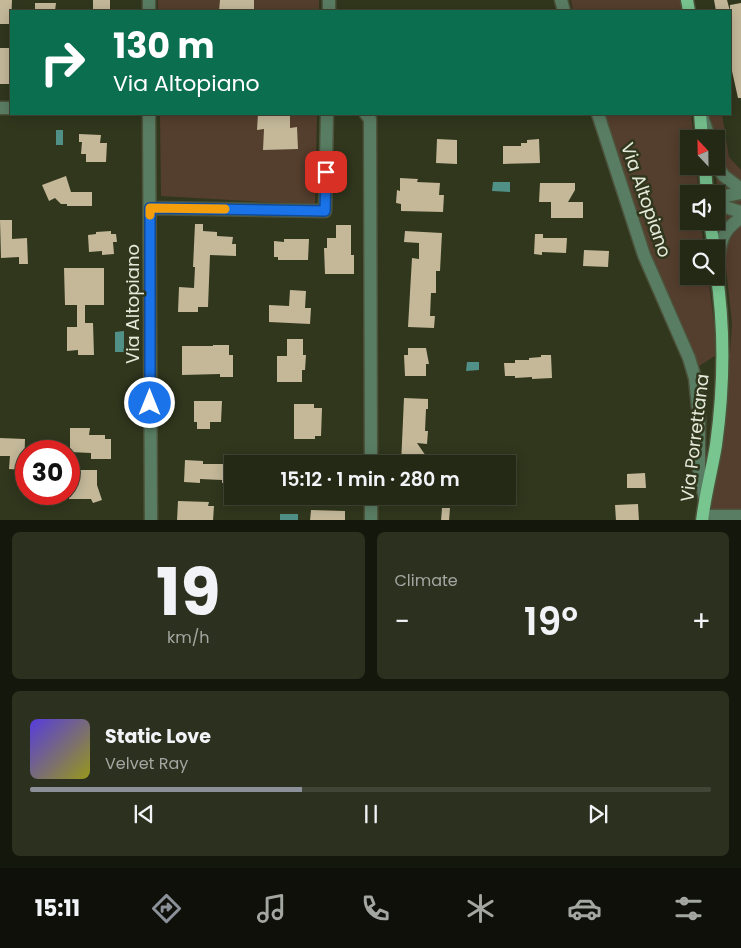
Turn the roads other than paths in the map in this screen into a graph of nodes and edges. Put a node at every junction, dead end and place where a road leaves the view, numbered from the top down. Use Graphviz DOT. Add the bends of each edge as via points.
graph roads {
  1 [pos="150,115"];
  2 [pos="327,115"];
  3 [pos="367,115"];
  4 [pos="598,115"];
  5 [pos="701,115"];
  6 [pos="701,115"];
  7 [pos="702,130"];
  8 [pos="707,130"];
  9 [pos="723,175"];
  10 [pos="741,188"];
  11 [pos="741,193"];
  12 [pos="725,196"];
  13 [pos="725,207"];
  14 [pos="150,208"];
  15 [pos="741,212"];
  16 [pos="741,218"];
  17 [pos="722,240"];
  18 [pos="718,285"];
  19 [pos="371,455"];
  20 [pos="705,499"];
  21 [pos="371,505"];
  22 [pos="741,516"];
  23 [pos="702,518"];
  24 [pos="151,520"];
  25 [pos="371,520"];
  1 -- 14 [label="street, Via Altopiano"];
  2 -- 14 [label="street" via="325,211"];
  3 -- 19 [label="street" via="370,119"];
  4 -- 20 [label="street, Via Altopiano" via="644,255 689,358 699,418 699,470"];
  5 -- 7 [label="main road"];
  6 -- 8 [label="street"];
  9 -- 10 [label="street"];
  11 -- 12 [label="street"];
  13 -- 15 [label="street"];
  14 -- 24 [label="street, Via Altopiano"];
  16 -- 17 [label="street" via="724,233"];
  18 -- 20 [label="main road, Via Porrettana" via="722,386 716,446"];
  20 -- 23 [label="main road, Via Porrettana"];
  21 -- 25 [label="street"];
  22 -- 23 [label="street"];
}
